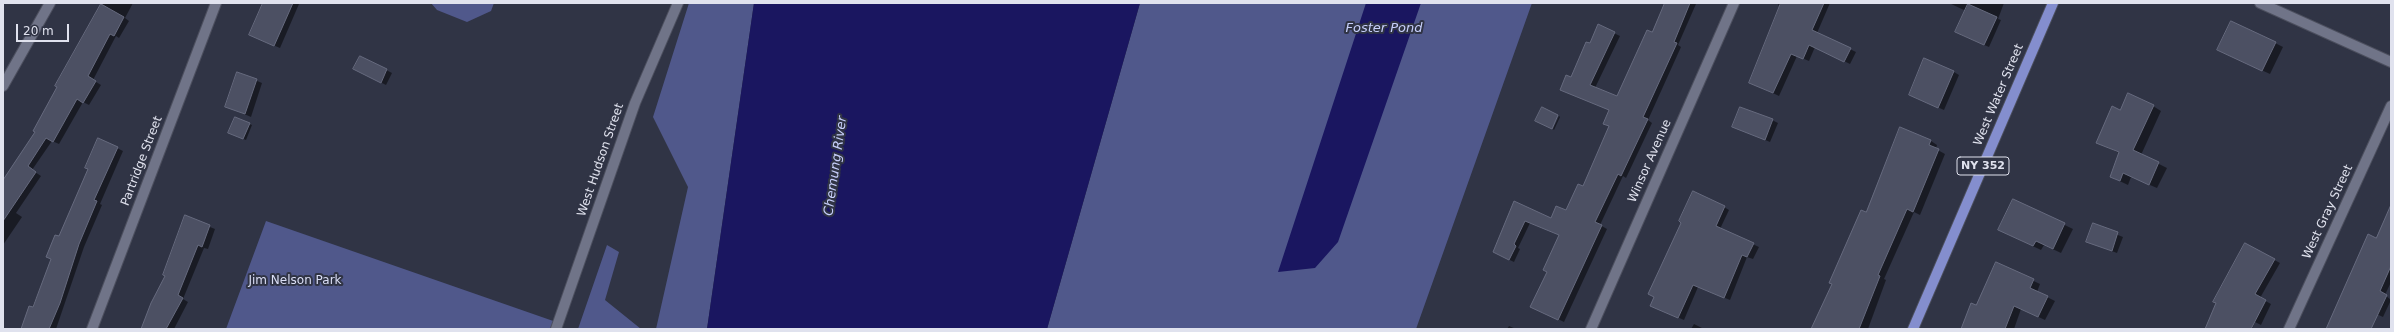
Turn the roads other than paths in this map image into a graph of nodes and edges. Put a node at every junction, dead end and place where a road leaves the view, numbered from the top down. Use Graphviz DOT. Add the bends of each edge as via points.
graph roads {
  1 [pos="50,3"];
  2 [pos="216,3"];
  3 [pos="678,3"];
  4 [pos="1734,3"];
  5 [pos="2053,3"];
  6 [pos="2260,3"];
  7 [pos="2391,62"];
  8 [pos="3,86"];
  9 [pos="2391,106"];
  10 [pos="92,329"];
  11 [pos="556,329"];
  12 [pos="1591,329"];
  13 [pos="1913,329"];
  14 [pos="2289,329"];
  1 -- 8 [label="street"];
  2 -- 10 [label="street, Partridge Street"];
  3 -- 11 [label="street, West Hudson Street" via="635,104"];
  4 -- 12 [label="street, Winsor Avenue"];
  5 -- 13 [label="main road, West Water Street / NY 352"];
  6 -- 7 [label="street"];
  9 -- 14 [label="street, West Gray Street"];
}
